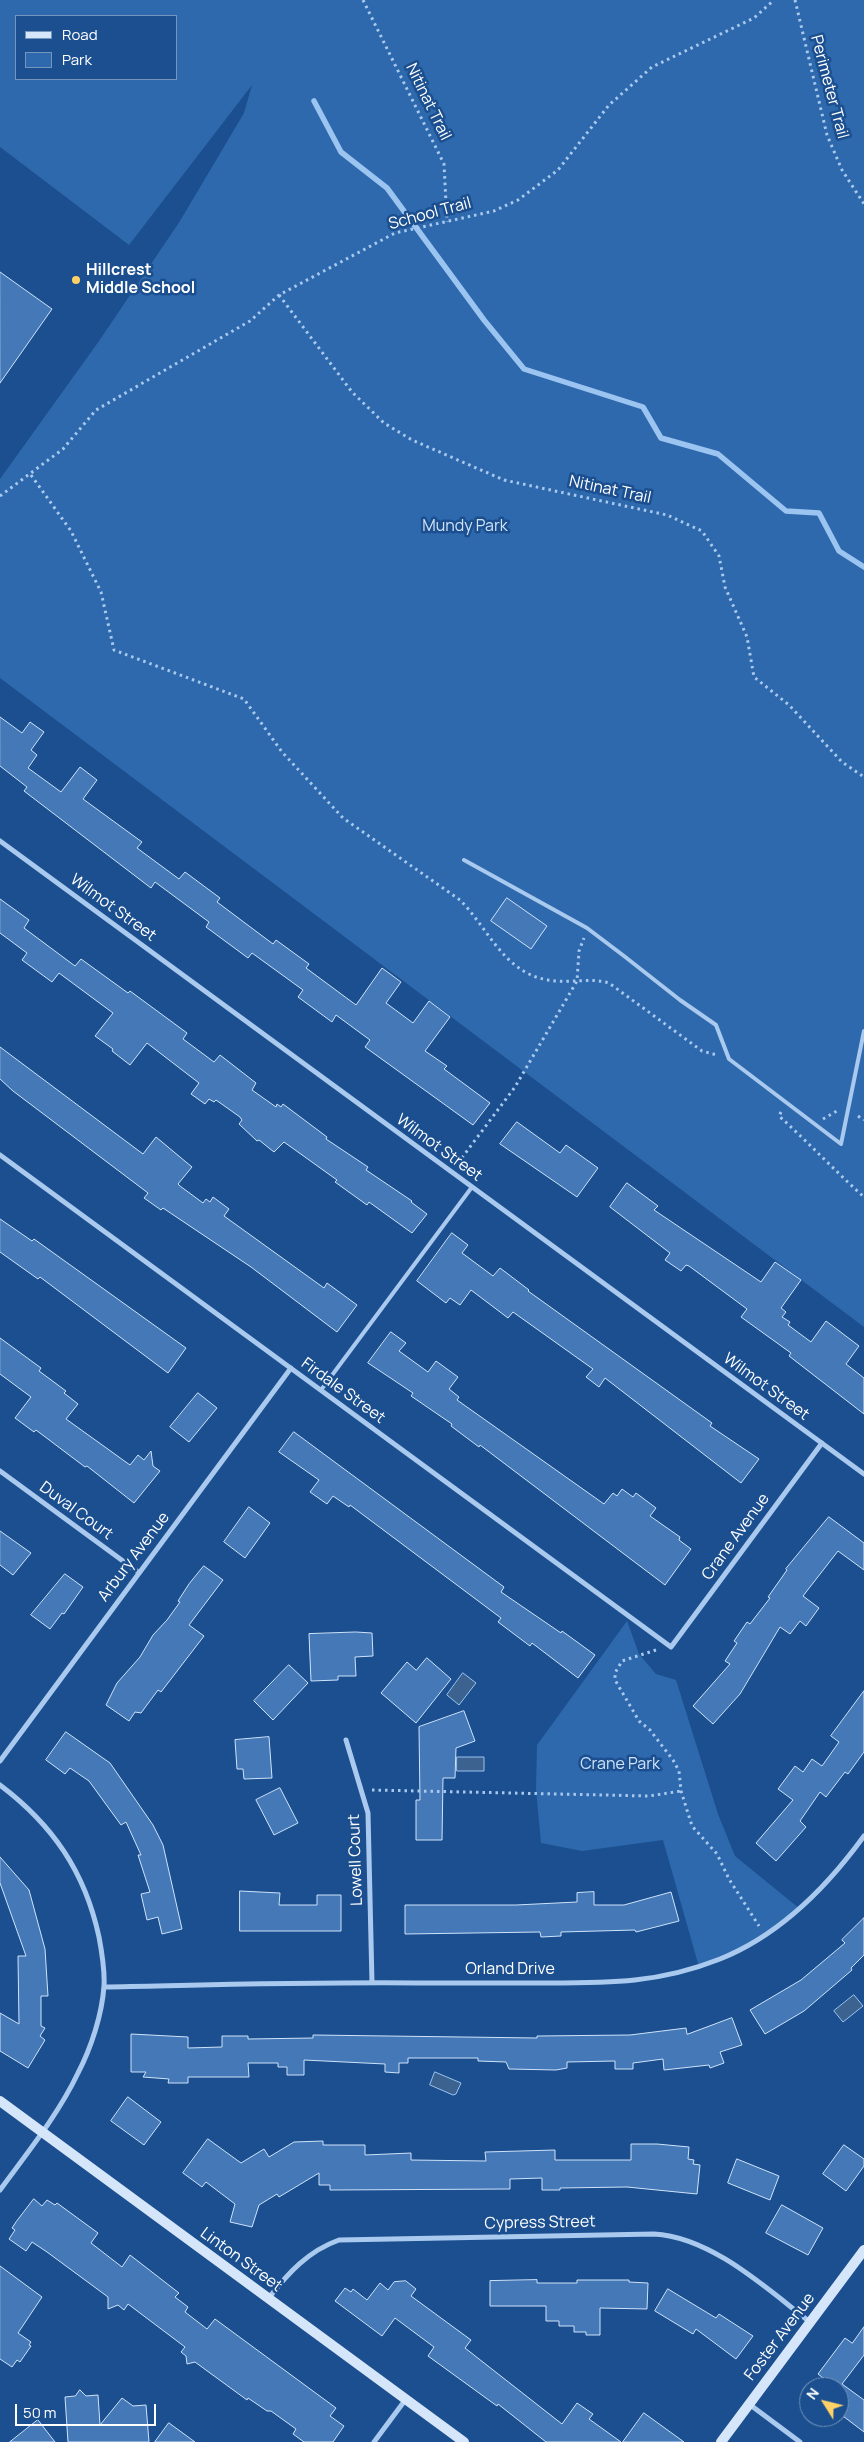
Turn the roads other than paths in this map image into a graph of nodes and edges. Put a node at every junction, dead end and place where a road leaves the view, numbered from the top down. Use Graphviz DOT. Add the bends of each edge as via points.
graph roads {
  1 [pos="0,841"];
  2 [pos="464,860"];
  3 [pos="864,1031"];
  4 [pos="0,1155"];
  5 [pos="472,1188"];
  6 [pos="291,1368"];
  7 [pos="321,1390"];
  8 [pos="822,1443"];
  9 [pos="0,1471"];
  10 [pos="864,1474"];
  11 [pos="138,1572"];
  12 [pos="671,1647"];
  13 [pos="346,1740"];
  14 [pos="0,1761"];
  15 [pos="0,1785"];
  16 [pos="864,1836"];
  17 [pos="372,1982"];
  18 [pos="104,1987"];
  19 [pos="0,2101"];
  20 [pos="41,2132"];
  21 [pos="0,2190"];
  22 [pos="864,2250"];
  23 [pos="268,2299"];
  24 [pos="810,2322"];
  25 [pos="406,2399"];
  26 [pos="749,2404"];
  27 [pos="374,2442"];
  28 [pos="464,2442"];
  29 [pos="721,2442"];
  30 [pos="800,2442"];
  1 -- 5 [label="street, Wilmot Street"];
  2 -- 3 [label="lane" via="587,928 716,1025 729,1059 841,1144"];
  4 -- 6 [label="street, Firdale Street"];
  5 -- 7 [label="lane"];
  5 -- 8 [label="street, Wilmot Street"];
  6 -- 7 [label="street, Firdale Street"];
  6 -- 11 [label="street, Arbury Avenue"];
  7 -- 12 [label="street, Firdale Street"];
  8 -- 10 [label="street, Wilmot Street"];
  8 -- 12 [label="street, Crane Avenue"];
  9 -- 11 [label="street, Duval Court"];
  11 -- 14 [label="street, Arbury Avenue"];
  13 -- 17 [label="street, Lowell Court" via="368,1813"];
  15 -- 18 [label="street" via="52,1833 78,1873 94,1915"];
  16 -- 17 [label="street, Orland Drive" via="807,1902 765,1934 742,1949 665,1977 616,1983"];
  17 -- 18 [label="street, Orland Drive"];
  18 -- 20 [label="street" via="97,2022 79,2073"];
  19 -- 20 [label="street, Linton Street"];
  20 -- 21 [label="street"];
  20 -- 23 [label="street, Linton Street"];
  22 -- 24 [label="street, Foster Avenue"];
  23 -- 24 [label="street, Cypress Street" via="304,2258 339,2240 654,2234 677,2237 705,2247"];
  23 -- 25 [label="street, Linton Street"];
  24 -- 26 [label="street, Foster Avenue"];
  25 -- 27 [label="street"];
  25 -- 28 [label="street, Linton Street"];
  26 -- 29 [label="street, Foster Avenue"];
  26 -- 30 [label="street"];
}
